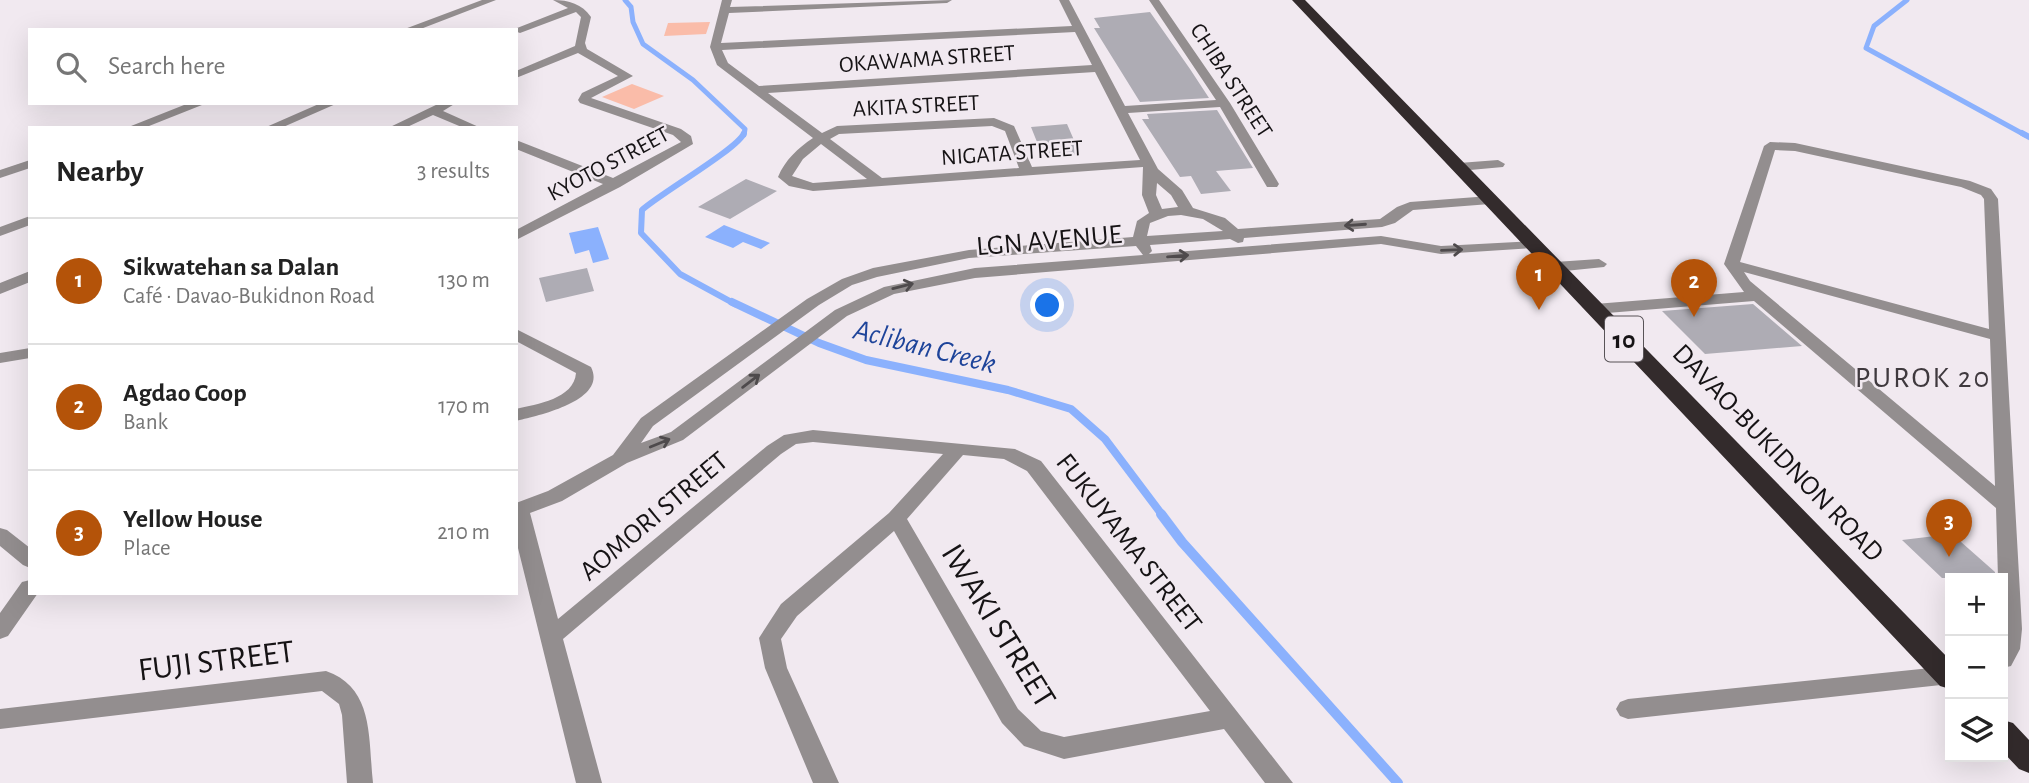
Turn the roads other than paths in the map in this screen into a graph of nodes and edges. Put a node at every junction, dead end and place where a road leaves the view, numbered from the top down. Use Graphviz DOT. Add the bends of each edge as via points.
graph roads {
  1 [pos="491,0"];
  2 [pos="558,0"];
  3 [pos="947,0"];
  4 [pos="1064,0"];
  5 [pos="1154,0"];
  6 [pos="1298,0"];
  7 [pos="896,1"];
  8 [pos="809,3"];
  9 [pos="726,5"];
  10 [pos="577,8"];
  11 [pos="413,28"];
  12 [pos="1079,29"];
  13 [pos="518,30"];
  14 [pos="715,47"];
  15 [pos="580,48"];
  16 [pos="1100,68"];
  17 [pos="518,74"];
  18 [pos="756,90"];
  19 [pos="1224,103"];
  20 [pos="195,105"];
  21 [pos="327,105"];
  22 [pos="446,105"];
  23 [pos="1122,110"];
  24 [pos="433,111"];
  25 [pos="138,126"];
  26 [pos="275,126"];
  27 [pos="399,126"];
  28 [pos="470,126"];
  29 [pos="821,139"];
  30 [pos="518,145"];
  31 [pos="1498,164"];
  32 [pos="28,165"];
  33 [pos="1150,167"];
  34 [pos="1459,167"];
  35 [pos="1027,172"];
  36 [pos="0,174"];
  37 [pos="879,182"];
  38 [pos="615,184"];
  39 [pos="1272,184"];
  40 [pos="1490,200"];
  41 [pos="1188,212"];
  42 [pos="1157,215"];
  43 [pos="1396,215"];
  44 [pos="28,221"];
  45 [pos="0,232"];
  46 [pos="518,233"];
  47 [pos="1235,234"];
  48 [pos="1141,241"];
  49 [pos="1533,244"];
  50 [pos="1422,246"];
  51 [pos="1244,251"];
  52 [pos="989,253"];
  53 [pos="1149,259"];
  54 [pos="1600,264"];
  55 [pos="1732,264"];
  56 [pos="1555,267"];
  57 [pos="993,271"];
  58 [pos="28,277"];
  59 [pos="847,282"];
  60 [pos="0,289"];
  61 [pos="1758,296"];
  62 [pos="868,298"];
  63 [pos="1595,309"];
  64 [pos="518,335"];
  65 [pos="1998,336"];
  66 [pos="26,352"];
  67 [pos="0,358"];
  68 [pos="518,414"];
  69 [pos="791,439"];
  70 [pos="959,448"];
  71 [pos="620,459"];
  72 [pos="2006,506"];
  73 [pos="518,511"];
  74 [pos="896,517"];
  75 [pos="0,535"];
  76 [pos="28,558"];
  77 [pos="28,592"];
  78 [pos="0,630"];
  79 [pos="552,636"];
  80 [pos="2008,651"];
  81 [pos="1945,672"];
  82 [pos="1945,676"];
  83 [pos="1628,709"];
  84 [pos="1230,718"];
  85 [pos="0,719"];
  86 [pos="2008,738"];
  87 [pos="2029,760"];
  88 [pos="360,783"];
  89 [pos="589,783"];
  90 [pos="826,783"];
  91 [pos="1280,783"];
  1 -- 11 [label="street"];
  2 -- 10 [label="street"];
  3 -- 7 [label="street"];
  4 -- 12 [label="street"];
  5 -- 19 [label="street, CHIBA STREET"];
  6 -- 34 [label="highway, DAVAO-BUKIDNON ROAD / 10"];
  7 -- 8 [label="street"];
  8 -- 9 [label="street"];
  9 -- 14 [label="street"];
  10 -- 13 [label="street"];
  10 -- 15 [label="street" via="586,17"];
  12 -- 14 [label="street"];
  12 -- 16 [label="street"];
  14 -- 18 [label="street" via="723,65"];
  15 -- 17 [label="street"];
  15 -- 38 [label="street, KYOTO STREET" via="626,76 584,100 687,139 685,147"];
  16 -- 18 [label="street, OKAWAMA STREET"];
  16 -- 23 [label="street"];
  18 -- 29 [label="street"];
  19 -- 23 [label="street"];
  19 -- 39 [label="street, CHIBA STREET"];
  20 -- 25 [label="street"];
  21 -- 26 [label="street"];
  22 -- 24 [label="street"];
  23 -- 33 [label="street"];
  24 -- 27 [label="street"];
  24 -- 28 [label="street"];
  29 -- 35 [label="street, AKITA STREET" via="847,128 994,122 1010,129"];
  29 -- 37 [label="street"];
  29 -- 37 [label="street, NIGATA STREET" via="788,169 788,180 813,187"];
  30 -- 38 [label="street"];
  31 -- 34 [label="street"];
  32 -- 36 [label="street"];
  33 -- 35 [label="street, NIGATA STREET"];
  33 -- 41 [label="street" via="1177,193"];
  33 -- 42 [label="street" via="1149,195"];
  34 -- 40 [label="highway, DAVAO-BUKIDNON ROAD / 10"];
  35 -- 37 [label="street, NIGATA STREET"];
  38 -- 46 [label="street, KYOTO STREET"];
  40 -- 43 [label="street, LGN AVENUE" via="1413,205"];
  40 -- 49 [label="highway, DAVAO-BUKIDNON ROAD / 10"];
  41 -- 42 [label="street"];
  41 -- 47 [label="street" via="1221,222"];
  42 -- 48 [label="street" via="1144,221"];
  43 -- 47 [label="street, LGN AVENUE, one-way" via="1382,223"];
  43 -- 50 [label="street"];
  44 -- 45 [label="street"];
  47 -- 48 [label="street, LGN AVENUE"];
  47 -- 51 [label="street"];
  48 -- 52 [label="street, LGN AVENUE"];
  48 -- 53 [label="street"];
  50 -- 49 [label="street, LGN AVENUE, one-way" via="1450,250"];
  49 -- 56 [label="highway, DAVAO-BUKIDNON ROAD / 10"];
  50 -- 51 [label="street, LGN AVENUE" via="1381,240"];
  53 -- 51 [label="street, LGN AVENUE, one-way"];
  52 -- 57 [label="street"];
  52 -- 59 [label="street, LGN AVENUE" via="912,263"];
  53 -- 57 [label="street, LGN AVENUE"];
  54 -- 56 [label="street"];
  55 -- 61 [label="street"];
  55 -- 65 [label="street"];
  55 -- 65 [label="street" via="1770,146 1795,147 1965,184 1986,192 1992,200"];
  56 -- 63 [label="highway, DAVAO-BUKIDNON ROAD / 10"];
  62 -- 57 [label="street, LGN AVENUE, one-way" via="914,283"];
  58 -- 60 [label="street"];
  59 -- 62 [label="street"];
  59 -- 71 [label="street, LGN AVENUE" via="647,422"];
  61 -- 63 [label="street"];
  61 -- 72 [label="street"];
  71 -- 62 [label="street, LGN AVENUE, one-way" via="677,436 841,313"];
  63 -- 81 [label="highway, DAVAO-BUKIDNON ROAD / 10"];
  64 -- 68 [label="street" via="585,371 586,378 580,388 556,403"];
  65 -- 72 [label="street"];
  66 -- 67 [label="street"];
  69 -- 70 [label="street, FUKUYAMA STREET" via="813,436"];
  69 -- 79 [label="street, AOMORI STREET"];
  70 -- 74 [label="street"];
  70 -- 84 [label="street, FUKUYAMA STREET" via="1008,453 1034,466"];
  71 -- 73 [label="street, LGN AVENUE"];
  72 -- 80 [label="street"];
  73 -- 79 [label="street"];
  74 -- 84 [label="street, IWAKI STREET" via="1010,716 1033,739 1063,748"];
  74 -- 90 [label="street" via="789,610 771,638 776,668"];
  75 -- 76 [label="street"];
  77 -- 78 [label="street"];
  79 -- 89 [label="street"];
  82 -- 83 [label="street"];
  84 -- 91 [label="street, FUKUYAMA STREET"];
  85 -- 88 [label="street, FUJI STREET" via="326,681 349,698"];
  86 -- 87 [label="highway"];
}
